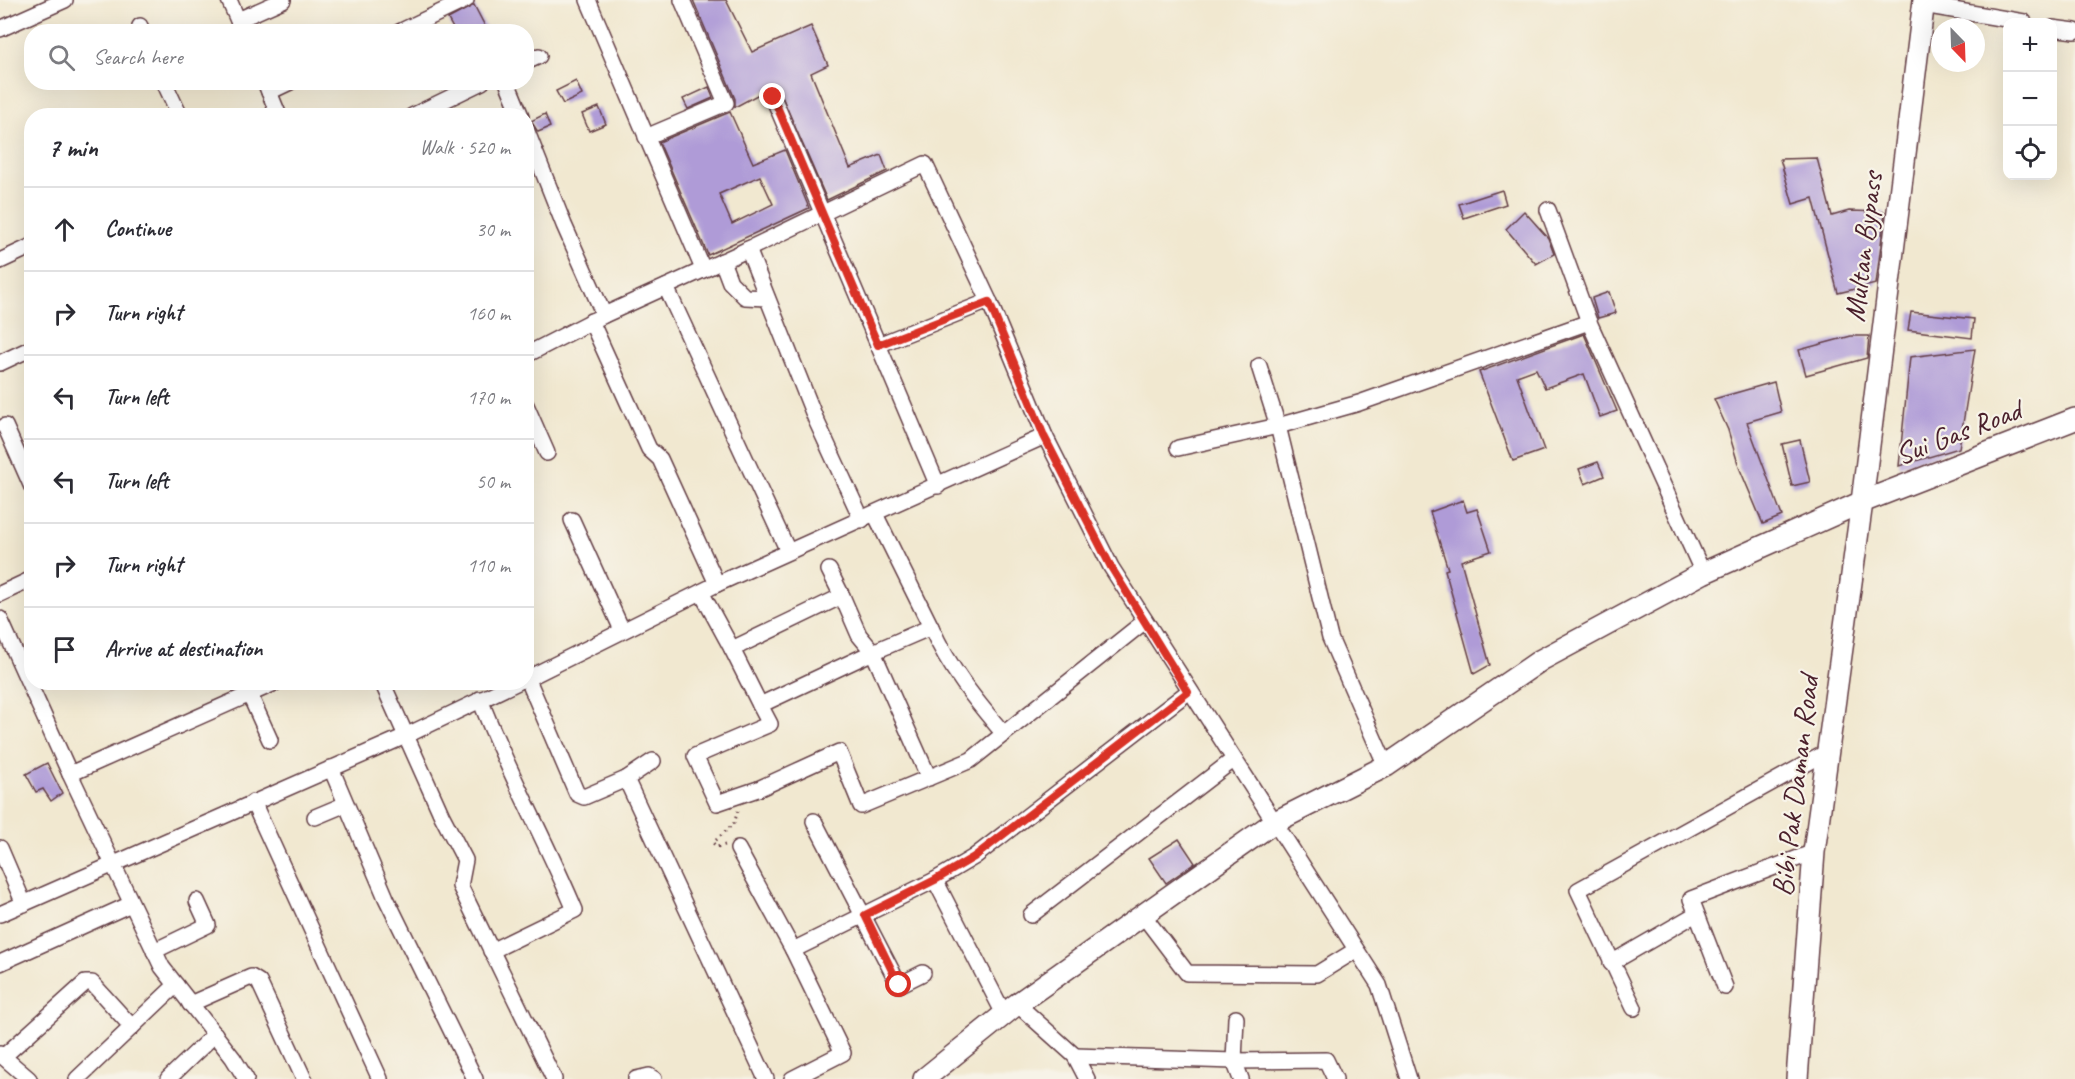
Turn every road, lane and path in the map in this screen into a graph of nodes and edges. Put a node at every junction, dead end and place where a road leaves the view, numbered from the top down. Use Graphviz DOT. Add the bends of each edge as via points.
graph roads {
  1 [pos="65,0"];
  2 [pos="229,0"];
  3 [pos="283,0"];
  4 [pos="466,0"];
  5 [pos="588,0"];
  6 [pos="682,0"];
  7 [pos="1923,2"];
  8 [pos="2004,18"];
  9 [pos="240,24"];
  10 [pos="244,24"];
  11 [pos="416,24"];
  12 [pos="2057,28"];
  13 [pos="0,29"];
  14 [pos="2075,32"];
  15 [pos="168,90"];
  16 [pos="268,90"];
  17 [pos="465,90"];
  18 [pos="510,90"];
  19 [pos="773,97"];
  20 [pos="176,108"];
  21 [pos="276,108"];
  22 [pos="428,108"];
  23 [pos="518,108"];
  24 [pos="646,137"];
  25 [pos="534,149"];
  26 [pos="1548,210"];
  27 [pos="821,214"];
  28 [pos="748,249"];
  29 [pos="24,250"];
  30 [pos="0,261"];
  31 [pos="722,261"];
  32 [pos="703,269"];
  33 [pos="666,287"];
  34 [pos="767,298"];
  35 [pos="989,302"];
  36 [pos="598,318"];
  37 [pos="1589,322"];
  38 [pos="878,345"];
  39 [pos="534,350"];
  40 [pos="24,352"];
  41 [pos="0,363"];
  42 [pos="1259,366"];
  43 [pos="2075,419"];
  44 [pos="534,423"];
  45 [pos="4,426"];
  46 [pos="1278,426"];
  47 [pos="1044,436"];
  48 [pos="1178,448"];
  49 [pos="547,453"];
  50 [pos="24,469"];
  51 [pos="938,486"];
  52 [pos="1862,501"];
  53 [pos="868,517"];
  54 [pos="572,520"];
  55 [pos="788,552"];
  56 [pos="830,570"];
  57 [pos="1703,573"];
  58 [pos="24,583"];
  59 [pos="717,584"];
  60 [pos="701,592"];
  61 [pos="0,594"];
  62 [pos="842,596"];
  63 [pos="0,619"];
  64 [pos="1144,621"];
  65 [pos="931,627"];
  66 [pos="622,630"];
  67 [pos="732,649"];
  68 [pos="873,652"];
  69 [pos="24,673"];
  70 [pos="534,674"];
  71 [pos="32,690"];
  72 [pos="243,690"];
  73 [pos="248,690"];
  74 [pos="385,690"];
  75 [pos="500,690"];
  76 [pos="530,690"];
  77 [pos="1188,692"];
  78 [pos="480,699"];
  79 [pos="760,705"];
  80 [pos="1004,734"];
  81 [pos="405,736"];
  82 [pos="270,740"];
  83 [pos="1828,751"];
  84 [pos="1233,760"];
  85 [pos="653,761"];
  86 [pos="1386,766"];
  87 [pos="331,768"];
  88 [pos="69,774"];
  89 [pos="928,778"];
  90 [pos="626,779"];
  91 [pos="738,796"];
  92 [pos="253,801"];
  93 [pos="346,804"];
  94 [pos="315,818"];
  95 [pos="814,821"];
  96 [pos="1273,823"];
  97 [pos="0,848"];
  98 [pos="738,849"];
  99 [pos="1814,852"];
  100 [pos="113,867"];
  101 [pos="935,880"];
  102 [pos="197,901"];
  103 [pos="24,904"];
  104 [pos="131,904"];
  105 [pos="0,914"];
  106 [pos="1696,914"];
  107 [pos="865,915"];
  108 [pos="1031,915"];
  109 [pos="1143,915"];
  110 [pos="793,950"];
  111 [pos="1356,950"];
  112 [pos="154,951"];
  113 [pos="491,951"];
  114 [pos="0,963"];
  115 [pos="1611,963"];
  116 [pos="922,973"];
  117 [pos="176,985"];
  118 [pos="1725,987"];
  119 [pos="190,1004"];
  120 [pos="1635,1008"];
  121 [pos="1010,1009"];
  122 [pos="1236,1018"];
  123 [pos="132,1027"];
  124 [pos="214,1034"];
  125 [pos="2,1056"];
  126 [pos="1075,1056"];
  127 [pos="1234,1061"];
  128 [pos="928,1078"];
  129 [pos="29,1079"];
  130 [pos="77,1079"];
  131 [pos="168,1079"];
  132 [pos="246,1079"];
  133 [pos="304,1079"];
  134 [pos="380,1079"];
  135 [pos="475,1079"];
  136 [pos="554,1079"];
  137 [pos="636,1079"];
  138 [pos="654,1079"];
  139 [pos="766,1079"];
  140 [pos="792,1079"];
  141 [pos="1087,1079"];
  142 [pos="1240,1079"];
  143 [pos="1335,1079"];
  144 [pos="1409,1079"];
  145 [pos="1797,1079"];
  1 -- 13 [label="street"];
  2 -- 9 [label="street"];
  3 -- 10 [label="street"];
  4 -- 11 [label="street"];
  5 -- 24 [label="street"];
  6 -- 24 [label="street" via="726,103"];
  7 -- 8 [label="street"];
  7 -- 52 [label="street, Multan Bypass"];
  12 -- 14 [label="street"];
  15 -- 20 [label="street"];
  16 -- 21 [label="street"];
  17 -- 22 [label="street"];
  18 -- 23 [label="street"];
  19 -- 27 [label="street"];
  24 -- 32 [label="street"];
  25 -- 36 [label="street"];
  26 -- 37 [label="street"];
  27 -- 28 [label="street"];
  27 -- 35 [label="street" via="925,164"];
  27 -- 38 [label="street"];
  28 -- 31 [label="street"];
  28 -- 34 [label="street"];
  29 -- 30 [label="street"];
  31 -- 32 [label="street"];
  31 -- 34 [label="street" via="730,282 745,297"];
  32 -- 33 [label="street"];
  33 -- 36 [label="street"];
  33 -- 55 [label="street"];
  34 -- 53 [label="street" via="816,420"];
  35 -- 38 [label="street"];
  35 -- 47 [label="street"];
  36 -- 39 [label="street"];
  36 -- 59 [label="street" via="649,449 660,459"];
  37 -- 46 [label="street" via="1359,403"];
  37 -- 57 [label="street"];
  38 -- 51 [label="street"];
  40 -- 41 [label="street"];
  42 -- 46 [label="street"];
  43 -- 52 [label="street, Sui Gas Road"];
  44 -- 49 [label="street"];
  45 -- 50 [label="street"];
  46 -- 48 [label="street"];
  46 -- 86 [label="street" via="1330,638"];
  47 -- 51 [label="street"];
  47 -- 64 [label="street" via="1111,567"];
  51 -- 53 [label="street"];
  52 -- 57 [label="street, Sui Gas Road"];
  52 -- 83 [label="street, Bibi Pak Daman Road"];
  53 -- 55 [label="street"];
  53 -- 65 [label="street"];
  54 -- 66 [label="street"];
  55 -- 59 [label="street"];
  56 -- 62 [label="street"];
  57 -- 86 [label="street, Sui Gas Road" via="1541,660"];
  58 -- 61 [label="street"];
  59 -- 60 [label="street"];
  60 -- 66 [label="street"];
  60 -- 67 [label="street"];
  62 -- 67 [label="street"];
  62 -- 68 [label="street" via="859,635"];
  63 -- 69 [label="street"];
  64 -- 77 [label="street"];
  64 -- 80 [label="street"];
  65 -- 68 [label="street"];
  65 -- 80 [label="street" via="961,682"];
  66 -- 70 [label="street"];
  67 -- 79 [label="street"];
  68 -- 79 [label="street"];
  68 -- 89 [label="street"];
  71 -- 88 [label="street"];
  72 -- 88 [label="street"];
  73 -- 82 [label="street"];
  74 -- 81 [label="street"];
  75 -- 78 [label="street"];
  76 -- 90 [label="street" via="577,794 584,797"];
  77 -- 84 [label="street"];
  77 -- 101 [label="street" via="974,857"];
  78 -- 81 [label="street"];
  78 -- 113 [label="street" via="575,910"];
  79 -- 91 [label="street" via="770,724 695,756 717,803"];
  80 -- 89 [label="street" via="971,760"];
  81 -- 87 [label="street"];
  81 -- 113 [label="street" via="465,860 460,886"];
  83 -- 99 [label="street, Bibi Pak Daman Road"];
  83 -- 115 [label="street" via="1578,890"];
  84 -- 96 [label="street"];
  84 -- 108 [label="street"];
  85 -- 90 [label="street"];
  86 -- 96 [label="street, Sui Gas Road"];
  87 -- 92 [label="street"];
  87 -- 93 [label="street"];
  88 -- 100 [label="street"];
  89 -- 91 [label="street" via="861,806 839,752"];
  90 -- 139 [label="street"];
  91 -- 98 [label="path" via="734,823 713,843"];
  92 -- 100 [label="street"];
  92 -- 134 [label="street"];
  93 -- 94 [label="street"];
  93 -- 135 [label="street" via="386,898"];
  95 -- 107 [label="street"];
  96 -- 109 [label="street, Sui Gas Road"];
  96 -- 111 [label="street"];
  97 -- 103 [label="street"];
  98 -- 110 [label="street"];
  99 -- 106 [label="street" via="1691,898"];
  99 -- 145 [label="street, Bibi Pak Daman Road"];
  100 -- 103 [label="street"];
  100 -- 104 [label="street"];
  101 -- 107 [label="street"];
  101 -- 121 [label="street"];
  102 -- 112 [label="street" via="208,925"];
  103 -- 105 [label="street"];
  104 -- 112 [label="street"];
  104 -- 114 [label="street"];
  106 -- 115 [label="street"];
  106 -- 118 [label="street"];
  107 -- 110 [label="street"];
  107 -- 116 [label="street" via="899,985"];
  109 -- 111 [label="street" via="1187,973 1317,974"];
  109 -- 121 [label="street, Sui Gas Road"];
  110 -- 140 [label="street" via="843,1053"];
  111 -- 144 [label="street" via="1379,985"];
  112 -- 117 [label="street"];
  113 -- 136 [label="street"];
  115 -- 120 [label="street"];
  117 -- 119 [label="street"];
  117 -- 123 [label="street"];
  119 -- 124 [label="street"];
  119 -- 133 [label="street" via="251,977 259,982"];
  121 -- 126 [label="street"];
  121 -- 128 [label="street, Sui Gas Road"];
  122 -- 127 [label="street"];
  123 -- 125 [label="street" via="92,983 85,983"];
  123 -- 130 [label="street"];
  124 -- 131 [label="street"];
  124 -- 132 [label="street"];
  125 -- 129 [label="street"];
  126 -- 127 [label="street"];
  126 -- 141 [label="street"];
  127 -- 142 [label="street"];
  127 -- 143 [label="street" via="1326,1060"];
  137 -- 138 [label="street"];
}
